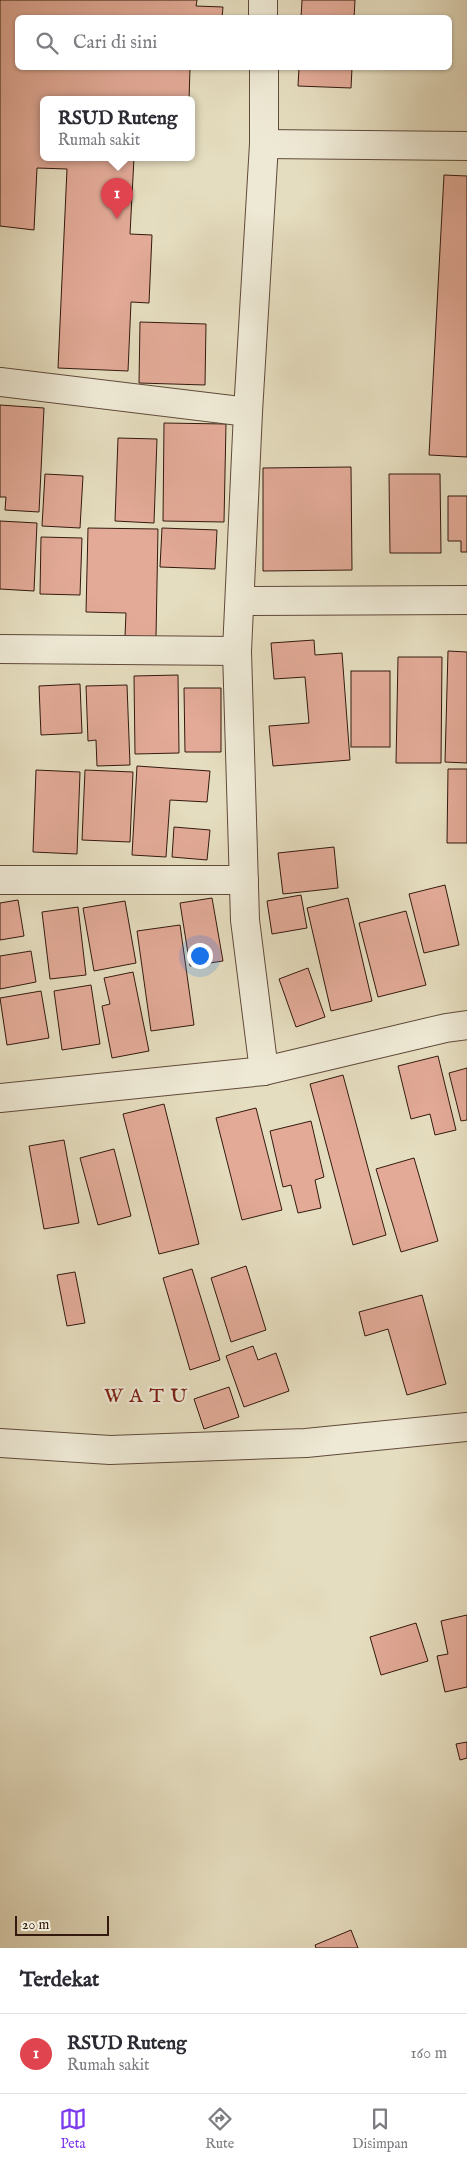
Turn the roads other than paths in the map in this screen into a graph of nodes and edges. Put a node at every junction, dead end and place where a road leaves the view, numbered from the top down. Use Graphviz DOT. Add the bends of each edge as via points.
graph roads {
  1 [pos="263,0"];
  2 [pos="263,15"];
  3 [pos="264,70"];
  4 [pos="264,144"];
  5 [pos="467,146"];
  6 [pos="0,382"];
  7 [pos="248,412"];
  8 [pos="467,600"];
  9 [pos="240,601"];
  10 [pos="0,649"];
  11 [pos="237,651"];
  12 [pos="0,880"];
  13 [pos="244,880"];
  14 [pos="467,1025"];
  15 [pos="264,1071"];
  16 [pos="0,1098"];
  17 [pos="467,1427"];
  18 [pos="0,1443"];
  1 -- 2 [label="street"];
  3 -- 4 [label="street"];
  4 -- 5 [label="street"];
  4 -- 7 [label="street"];
  6 -- 7 [label="street"];
  7 -- 9 [label="street"];
  8 -- 9 [label="street"];
  9 -- 11 [label="street"];
  10 -- 11 [label="street"];
  11 -- 13 [label="street"];
  12 -- 13 [label="street"];
  13 -- 15 [label="street" via="245,920"];
  14 -- 15 [label="street"];
  15 -- 16 [label="street"];
  17 -- 18 [label="street" via="306,1443 130,1450"];
}
